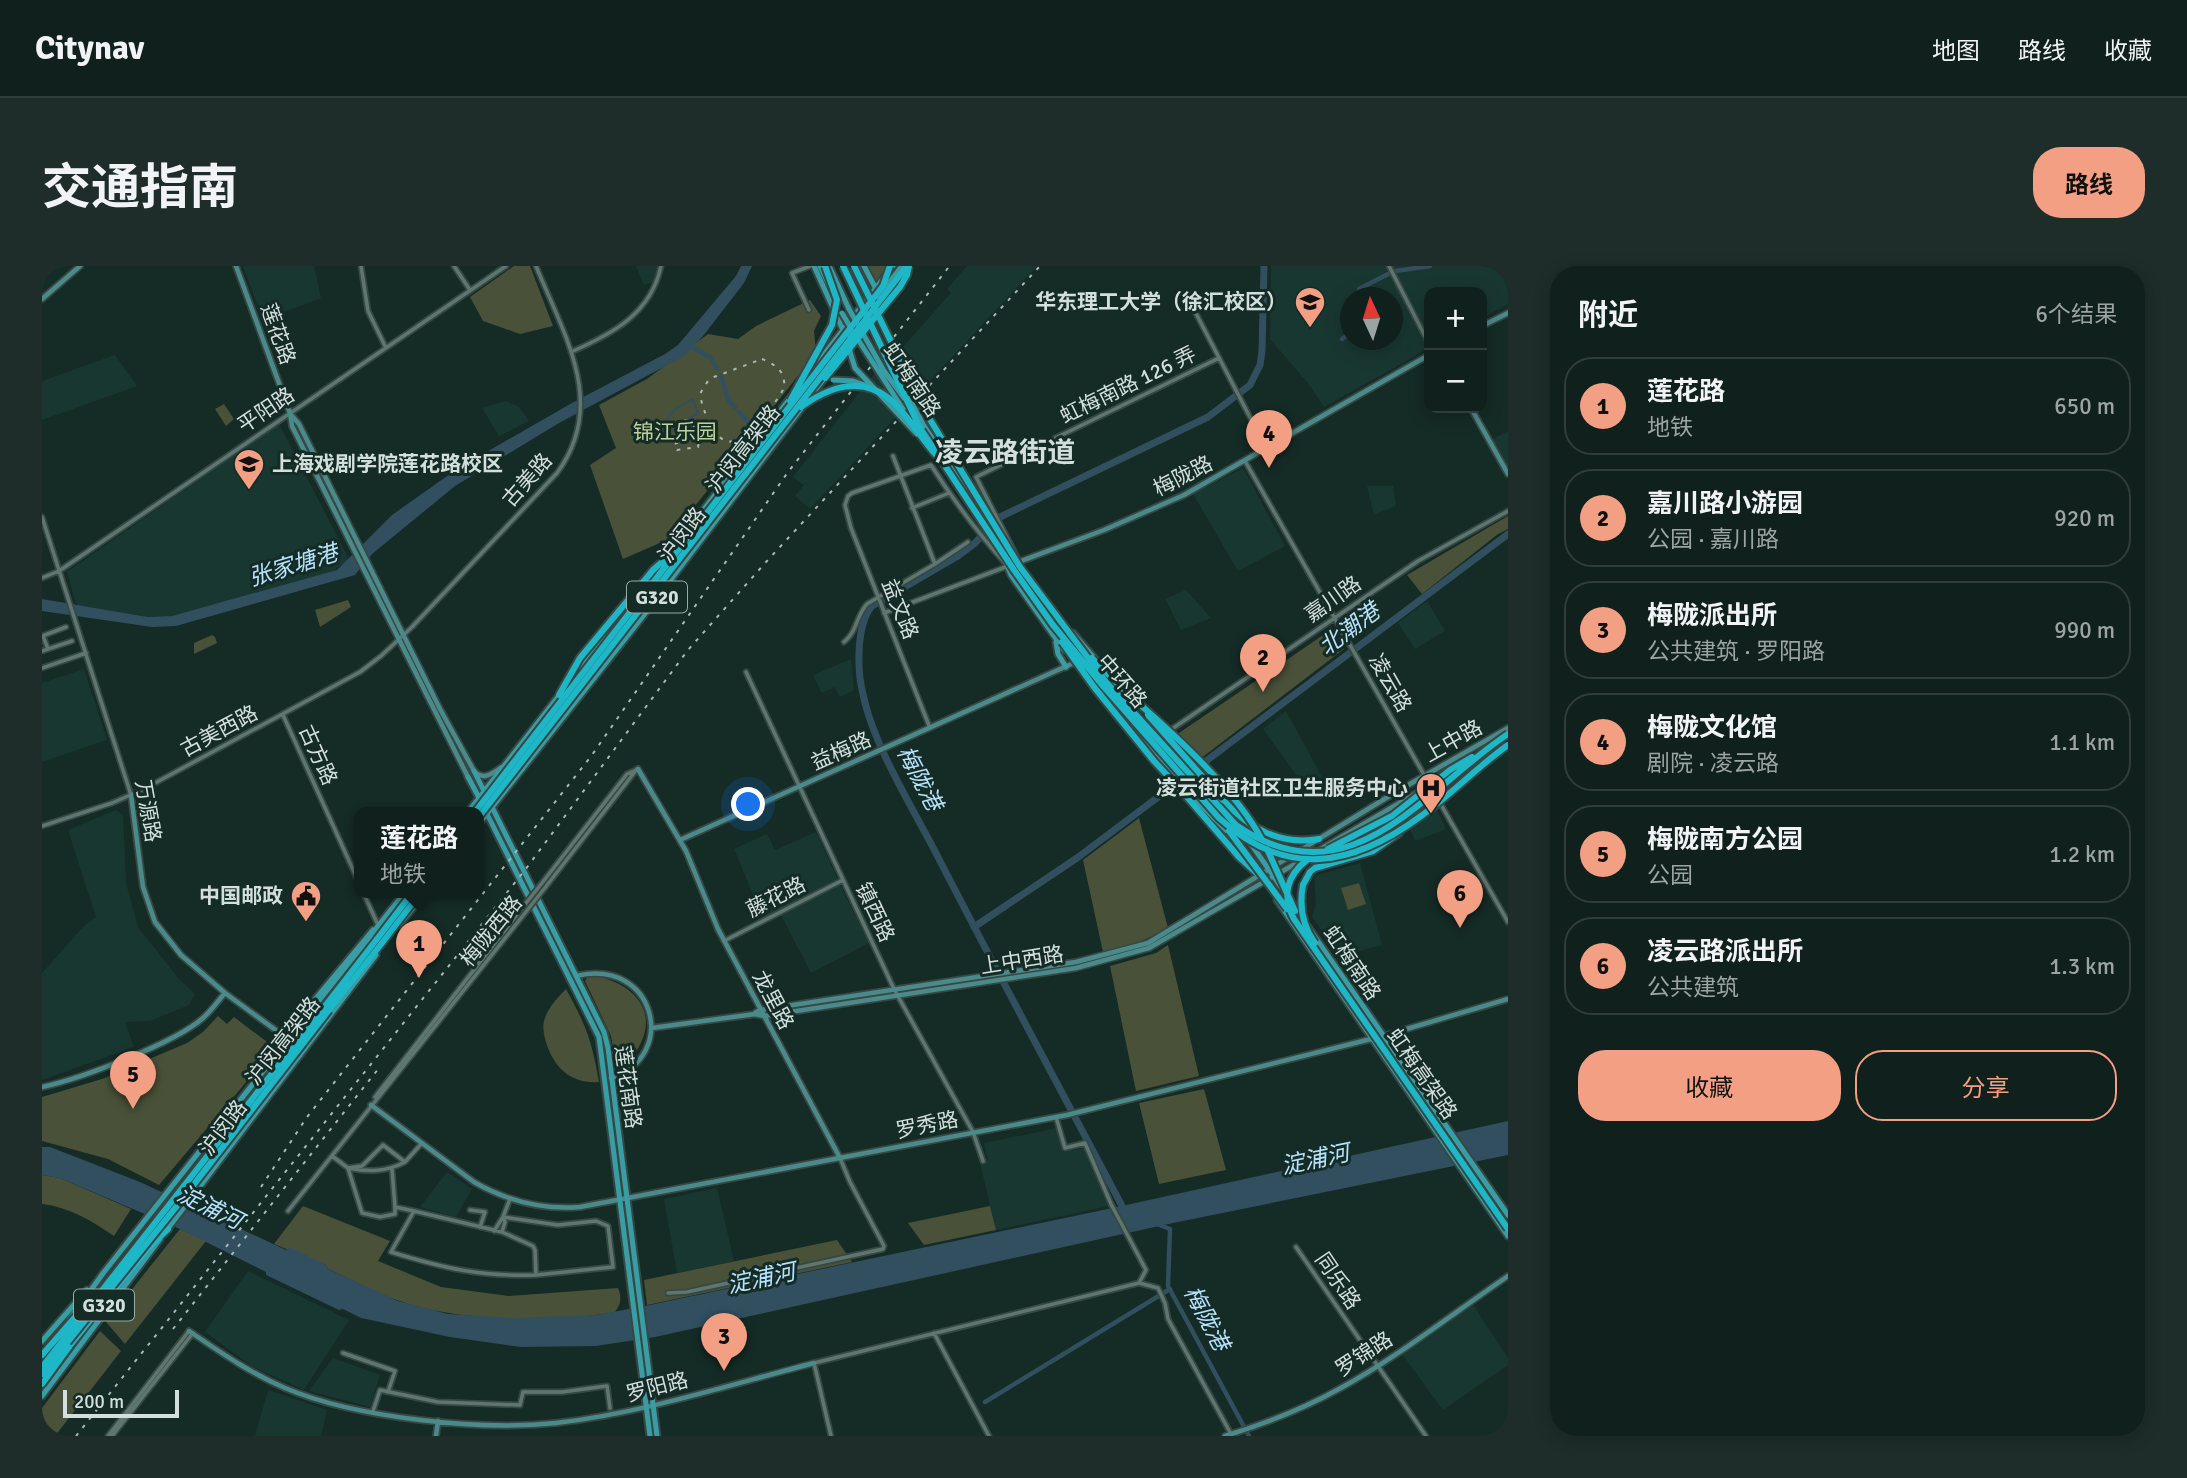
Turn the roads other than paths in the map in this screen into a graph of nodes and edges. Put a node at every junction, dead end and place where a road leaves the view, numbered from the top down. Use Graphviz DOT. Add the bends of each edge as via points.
graph roads {
  1 [pos="80,266"];
  2 [pos="236,266"];
  3 [pos="361,266"];
  4 [pos="454,266"];
  5 [pos="506,266"];
  6 [pos="536,266"];
  7 [pos="661,266"];
  8 [pos="812,266"];
  9 [pos="825,266"];
  10 [pos="843,266"];
  11 [pos="854,266"];
  12 [pos="864,266"];
  13 [pos="892,266"];
  14 [pos="906,266"];
  15 [pos="1389,266"];
  16 [pos="884,286"];
  17 [pos="876,289"];
  18 [pos="470,290"];
  19 [pos="42,299"];
  20 [pos="1189,300"];
  21 [pos="882,304"];
  22 [pos="809,310"];
  23 [pos="1508,313"];
  24 [pos="1487,324"];
  25 [pos="843,330"];
  26 [pos="1424,332"];
  27 [pos="850,333"];
  28 [pos="849,346"];
  29 [pos="386,348"];
  30 [pos="571,352"];
  31 [pos="1219,358"];
  32 [pos="1424,358"];
  33 [pos="820,384"];
  34 [pos="878,390"];
  35 [pos="799,408"];
  36 [pos="290,413"];
  37 [pos="1474,413"];
  38 [pos="780,424"];
  39 [pos="924,426"];
  40 [pos="923,438"];
  41 [pos="1266,449"];
  42 [pos="748,451"];
  43 [pos="893,456"];
  44 [pos="1245,461"];
  45 [pos="952,472"];
  46 [pos="1508,474"];
  47 [pos="900,476"];
  48 [pos="949,493"];
  49 [pos="912,508"];
  50 [pos="1508,511"];
  51 [pos="42,517"];
  52 [pos="987,539"];
  53 [pos="968,542"];
  54 [pos="680,547"];
  55 [pos="1017,563"];
  56 [pos="935,564"];
  57 [pos="1008,566"];
  58 [pos="59,571"];
  59 [pos="42,578"];
  60 [pos="1040,591"];
  61 [pos="878,597"];
  62 [pos="1034,598"];
  63 [pos="1041,602"];
  64 [pos="1037,612"];
  65 [pos="884,613"];
  66 [pos="1334,619"];
  67 [pos="1053,625"];
  68 [pos="66,627"];
  69 [pos="405,634"];
  70 [pos="43,636"];
  71 [pos="399,639"];
  72 [pos="1056,639"];
  73 [pos="72,641"];
  74 [pos="844,642"];
  75 [pos="48,649"];
  76 [pos="42,651"];
  77 [pos="86,653"];
  78 [pos="1083,658"];
  79 [pos="1066,667"];
  80 [pos="42,668"];
  81 [pos="746,672"];
  82 [pos="1094,683"];
  83 [pos="1105,690"];
  84 [pos="559,695"];
  85 [pos="1136,701"];
  86 [pos="1125,714"];
  87 [pos="283,715"];
  88 [pos="1129,724"];
  89 [pos="930,728"];
  90 [pos="1508,728"];
  91 [pos="1159,730"];
  92 [pos="1171,730"];
  93 [pos="1508,734"];
  94 [pos="1161,737"];
  95 [pos="1508,744"];
  96 [pos="1150,745"];
  97 [pos="1486,750"];
  98 [pos="503,767"];
  99 [pos="638,769"];
  100 [pos="474,771"];
  101 [pos="1424,775"];
  102 [pos="468,777"];
  103 [pos="1430,785"];
  104 [pos="1184,786"];
  105 [pos="799,787"];
  106 [pos="484,790"];
  107 [pos="131,795"];
  108 [pos="480,797"];
  109 [pos="472,807"];
  110 [pos="479,807"];
  111 [pos="492,808"];
  112 [pos="1230,808"];
  113 [pos="484,810"];
  114 [pos="487,814"];
  115 [pos="484,818"];
  116 [pos="1219,818"];
  117 [pos="42,826"];
  118 [pos="1406,826"];
  119 [pos="1246,836"];
  120 [pos="1319,839"];
  121 [pos="680,840"];
  122 [pos="1270,869"];
  123 [pos="354,874"];
  124 [pos="1274,876"];
  125 [pos="1262,879"];
  126 [pos="843,880"];
  127 [pos="366,898"];
  128 [pos="401,898"];
  129 [pos="408,898"];
  130 [pos="419,898"];
  131 [pos="419,898"];
  132 [pos="1294,919"];
  133 [pos="1508,922"];
  134 [pos="379,927"];
  135 [pos="390,937"];
  136 [pos="1309,938"];
  137 [pos="724,941"];
  138 [pos="576,976"];
  139 [pos="992,978"];
  140 [pos="894,989"];
  141 [pos="225,993"];
  142 [pos="897,995"];
  143 [pos="1508,999"];
  144 [pos="757,1012"];
  145 [pos="764,1016"];
  146 [pos="652,1028"];
  147 [pos="1383,1036"];
  148 [pos="1372,1038"];
  149 [pos="287,1040"];
  150 [pos="306,1050"];
  151 [pos="609,1078"];
  152 [pos="42,1087"];
  153 [pos="370,1105"];
  154 [pos="1056,1117"];
  155 [pos="974,1132"];
  156 [pos="422,1143"];
  157 [pos="331,1156"];
  158 [pos="840,1158"];
  159 [pos="983,1161"];
  160 [pos="405,1162"];
  161 [pos="348,1168"];
  162 [pos="392,1169"];
  163 [pos="510,1199"];
  164 [pos="624,1199"];
  165 [pos="395,1207"];
  166 [pos="470,1210"];
  167 [pos="288,1211"];
  168 [pos="414,1211"];
  169 [pos="1508,1215"];
  170 [pos="503,1217"];
  171 [pos="1508,1222"];
  172 [pos="480,1227"];
  173 [pos="1508,1229"];
  174 [pos="168,1230"];
  175 [pos="494,1231"];
  176 [pos="502,1232"];
  177 [pos="1508,1236"];
  178 [pos="1296,1247"];
  179 [pos="104,1272"];
  180 [pos="119,1273"];
  181 [pos="536,1275"];
  182 [pos="1508,1276"];
  183 [pos="1139,1283"];
  184 [pos="668,1293"];
  185 [pos="191,1332"];
  186 [pos="934,1333"];
  187 [pos="42,1341"];
  188 [pos="343,1353"];
  189 [pos="42,1356"];
  190 [pos="814,1363"];
  191 [pos="55,1364"];
  192 [pos="1378,1366"];
  193 [pos="42,1367"];
  194 [pos="62,1369"];
  195 [pos="42,1374"];
  196 [pos="42,1382"];
  197 [pos="388,1392"];
  198 [pos="42,1396"];
  199 [pos="650,1405"];
  200 [pos="610,1408"];
  201 [pos="373,1411"];
  202 [pos="438,1421"];
  203 [pos="1231,1434"];
  204 [pos="110,1436"];
  205 [pos="436,1436"];
  206 [pos="650,1436"];
  207 [pos="657,1436"];
  208 [pos="831,1436"];
  209 [pos="989,1436"];
  210 [pos="1225,1436"];
  211 [pos="1426,1436"];
  1 -- 19 [label="street"];
  2 -- 36 [label="street, 莲花路"];
  3 -- 29 [label="street" via="368,311"];
  4 -- 18 [label="street"];
  5 -- 18 [label="street, 平阳路"];
  6 -- 30 [label="street, 古美路"];
  7 -- 30 [label="street" via="655,286 634,316 606,337"];
  8 -- 22 [label="street" via="792,274"];
  8 -- 25 [label="main road"];
  9 -- 38 [label="highway, bridge" via="837,300 832,325"];
  9 -- 39 [label="main road, 虹梅南路, bridge" via="884,371"];
  9 -- 40 [label="main road, 虹梅南路, bridge" via="842,313"];
  10 -- 45 [label="highway, 中环路, bridge" via="920,428"];
  11 -- 78 [label="highway, 中环路, bridge" via="926,413"];
  12 -- 17 [label="main road"];
  13 -- 16 [label="highway, bridge"];
  13 -- 17 [label="main road, 沪闵路 / G320"];
  14 -- 16 [label="highway, 沪闵高架路, bridge"];
  14 -- 21 [label="main road, 沪闵路 / G320"];
  14 -- 27 [label="main road, 沪闵路, bridge"];
  14 -- 35 [label="highway, bridge" via="900,287"];
  14 -- 38 [label="highway, 沪闵高架路, bridge"];
  14 -- 39 [label="main road, bridge" via="882,295 876,327 893,373"];
  15 -- 26 [label="street"];
  16 -- 38 [label="highway, 沪闵高架路, bridge"];
  17 -- 21 [label="main road"];
  17 -- 25 [label="main road, 沪闵路 / G320"];
  18 -- 29 [label="street, 平阳路"];
  20 -- 31 [label="street"];
  21 -- 28 [label="main road, 沪闵路 / G320"];
  23 -- 24 [label="street"];
  25 -- 28 [label="main road"];
  25 -- 42 [label="main road, 沪闵路 / G320"];
  27 -- 34 [label="main road, bridge" via="853,364"];
  27 -- 38 [label="main road, 沪闵路, bridge"];
  28 -- 33 [label="main road, 沪闵路 / G320"];
  29 -- 36 [label="street, 平阳路"];
  30 -- 69 [label="street, 古美路" via="581,394 575,442 556,474"];
  31 -- 41 [label="street"];
  31 -- 55 [label="street, 虹梅南路 126 弄" via="976,477"];
  32 -- 41 [label="street, 梅陇路"];
  33 -- 34 [label="main road, bridge" via="853,381"];
  33 -- 111 [label="main road, 沪闵路 / G320"];
  34 -- 40 [label="main road, bridge"];
  35 -- 38 [label="highway, bridge"];
  35 -- 45 [label="highway, bridge" via="839,387 875,391 891,400"];
  36 -- 58 [label="street, 平阳路"];
  36 -- 69 [label="street, 莲花路"];
  36 -- 71 [label="street, 莲花路" via="292,426"];
  37 -- 46 [label="street"];
  38 -- 42 [label="main road, 沪闵路" via="761,448"];
  38 -- 54 [label="highway, 沪闵高架路, bridge"];
  38 -- 113 [label="highway, 沪闵高架路, bridge"];
  39 -- 55 [label="main road, 虹梅南路, bridge"];
  40 -- 52 [label="main road, 虹梅南路, bridge"];
  41 -- 44 [label="street, 梅陇路"];
  42 -- 84 [label="main road, 沪闵路 / G320"];
  43 -- 47 [label="street"];
  44 -- 55 [label="street, 梅陇路" via="1159,506"];
  44 -- 66 [label="street, 凌云路"];
  45 -- 67 [label="highway, 中环路, bridge"];
  47 -- 48 [label="street" via="932,465"];
  47 -- 49 [label="street"];
  47 -- 61 [label="street, 益文路" via="852,493 846,500 851,528"];
  48 -- 49 [label="street"];
  48 -- 52 [label="street"];
  49 -- 56 [label="street"];
  50 -- 66 [label="street, 嘉川路" via="1437,550"];
  51 -- 58 [label="street, 万源路"];
  52 -- 57 [label="main road, 虹梅南路"];
  53 -- 56 [label="street"];
  54 -- 84 [label="highway, bridge" via="654,569 580,658"];
  54 -- 110 [label="highway, 沪闵高架路, bridge"];
  55 -- 60 [label="main road, 虹梅南路"];
  55 -- 63 [label="main road, 虹梅南路"];
  56 -- 61 [label="street"];
  57 -- 62 [label="main road, 虹梅南路"];
  57 -- 64 [label="main road, 虹梅南路"];
  57 -- 65 [label="street"];
  58 -- 59 [label="street, 平阳路"];
  58 -- 77 [label="street, 万源路"];
  60 -- 63 [label="main road"];
  60 -- 78 [label="main road, 虹梅南路"];
  61 -- 65 [label="street, 益文路"];
  61 -- 74 [label="street" via="860,612 853,633"];
  62 -- 64 [label="main road"];
  62 -- 78 [label="main road, 虹梅南路"];
  63 -- 78 [label="main road, 虹梅南路"];
  64 -- 72 [label="main road, 虹梅南路"];
  65 -- 89 [label="street, 益文路"];
  66 -- 92 [label="street, 嘉川路"];
  66 -- 101 [label="street, 凌云路"];
  67 -- 104 [label="highway, bridge" via="1069,654 1154,761"];
  67 -- 116 [label="highway, 中环路, bridge"];
  68 -- 70 [label="street"];
  69 -- 71 [label="street, 古美路"];
  69 -- 100 [label="street, 莲花路"];
  70 -- 75 [label="street"];
  71 -- 87 [label="street, 古美西路" via="360,672"];
  71 -- 102 [label="street, 莲花路"];
  72 -- 78 [label="main road, 虹梅南路"];
  72 -- 79 [label="main road"];
  73 -- 75 [label="street"];
  75 -- 76 [label="street"];
  77 -- 80 [label="street"];
  77 -- 107 [label="street, 万源路"];
  78 -- 79 [label="street, 益梅路"];
  78 -- 82 [label="main road, 虹梅南路"];
  78 -- 83 [label="main road, 虹梅南路"];
  78 -- 85 [label="highway, bridge" via="1111,674"];
  78 -- 91 [label="main road, 虹梅南路"];
  78 -- 94 [label="main road, 虹梅南路"];
  78 -- 97 [label="highway, 中环路, bridge" via="1236,825 1262,842 1286,850 1335,850 1377,834 1417,808"];
  79 -- 89 [label="street, 益梅路"];
  81 -- 105 [label="street, 镇西路"];
  82 -- 83 [label="main road"];
  82 -- 88 [label="main road, 虹梅南路"];
  83 -- 86 [label="main road, 虹梅南路"];
  84 -- 98 [label="main road, 沪闵路 / G320"];
  85 -- 112 [label="highway, bridge"];
  85 -- 136 [label="highway, bridge" via="1174,735 1250,820"];
  86 -- 88 [label="main road"];
  86 -- 96 [label="main road, 虹梅南路"];
  87 -- 107 [label="street, 古美西路"];
  87 -- 123 [label="street, 古方路"];
  88 -- 96 [label="main road, 虹梅南路"];
  89 -- 105 [label="street, 益梅路"];
  90 -- 101 [label="street, 上中路"];
  91 -- 92 [label="main road"];
  91 -- 94 [label="main road, 虹梅南路"];
  92 -- 94 [label="street, 嘉川路"];
  93 -- 97 [label="highway, 中环路, bridge"];
  94 -- 96 [label="street, 嘉川路"];
  94 -- 119 [label="main road, 虹梅南路, bridge"];
  95 -- 103 [label="street, 上中路"];
  95 -- 118 [label="highway, 中环路, bridge"];
  96 -- 104 [label="main road, 虹梅南路, bridge"];
  97 -- 132 [label="highway, bridge" via="1450,770 1392,816 1300,866 1287,889"];
  98 -- 100 [label="street" via="486,777"];
  98 -- 106 [label="main road, 沪闵路 / G320"];
  99 -- 121 [label="street, 龙里路"];
  99 -- 153 [label="street, 梅陇西路, bridge"];
  99 -- 153 [label="street, bridge" via="627,774"];
  100 -- 106 [label="main road, 莲花南路"];
  101 -- 103 [label="street, 凌云路"];
  101 -- 120 [label="street, 上中路"];
  102 -- 108 [label="main road, 莲花南路"];
  103 -- 124 [label="street, 上中路"];
  103 -- 133 [label="street, 凌云路"];
  104 -- 125 [label="highway"];
  104 -- 125 [label="main road, 虹梅南路" via="1247,853"];
  105 -- 121 [label="street, 益梅路"];
  105 -- 126 [label="street, 镇西路"];
  106 -- 108 [label="main road, 沪闵路 / G320"];
  106 -- 111 [label="main road, 莲花南路"];
  107 -- 117 [label="street, 古美西路"];
  107 -- 141 [label="street, 万源路" via="143,887 155,922 181,955"];
  108 -- 109 [label="main road, 沪闵路 / G320"];
  108 -- 114 [label="main road, 莲花南路"];
  111 -- 114 [label="main road, 沪闵路 / G320"];
  111 -- 138 [label="main road, 莲花南路"];
  112 -- 119 [label="highway"];
  112 -- 120 [label="highway" via="1269,834 1301,842"];
  114 -- 115 [label="main road, 沪闵路 / G320"];
  114 -- 151 [label="main road, 莲花南路" via="598,1037"];
  116 -- 118 [label="highway, 中环路, bridge" via="1263,850 1303,860 1350,853"];
  116 -- 132 [label="highway, bridge"];
  118 -- 136 [label="highway, bridge" via="1373,851 1310,872 1301,906"];
  119 -- 122 [label="main road, 虹梅南路"];
  120 -- 122 [label="street, 上中路"];
  121 -- 137 [label="street, 龙里路"];
  122 -- 124 [label="main road, 虹梅南路"];
  122 -- 125 [label="street, 上中西路"];
  124 -- 125 [label="street, 上中西路"];
  124 -- 147 [label="main road, 虹梅南路"];
  125 -- 139 [label="street, 上中西路" via="1148,943"];
  125 -- 139 [label="street, 上中西路" via="1149,948 1076,968"];
  125 -- 148 [label="main road, 虹梅南路"];
  126 -- 137 [label="street, 藤花路"];
  126 -- 140 [label="street, 镇西路"];
  127 -- 134 [label="street"];
  128 -- 134 [label="main road, 沪闵路 / G320"];
  129 -- 180 [label="highway, 沪闵高架路, bridge"];
  130 -- 180 [label="highway, 沪闵高架路, bridge"];
  131 -- 135 [label="main road, 沪闵路 / G320"];
  132 -- 136 [label="highway, bridge"];
  134 -- 135 [label="street"];
  134 -- 149 [label="main road, 沪闵路 / G320" via="332,976"];
  135 -- 150 [label="main road, 沪闵路 / G320"];
  136 -- 171 [label="highway, 虹梅高架路, bridge"];
  136 -- 173 [label="highway, 虹梅高架路, bridge"];
  137 -- 144 [label="street, 龙里路"];
  138 -- 146 [label="street" via="599,972 626,981 642,996"];
  138 -- 151 [label="main road, 莲花南路" via="604,1032"];
  139 -- 140 [label="street, 上中西路"];
  139 -- 142 [label="street, 上中西路"];
  140 -- 142 [label="street, 镇西路"];
  140 -- 144 [label="street, 上中西路"];
  141 -- 149 [label="street, 万源路"];
  141 -- 152 [label="street" via="203,1018 174,1037"];
  142 -- 145 [label="street, 上中西路"];
  142 -- 155 [label="street, 镇西路"];
  143 -- 147 [label="street, 罗秀路"];
  144 -- 145 [label="street, 上中西路"];
  144 -- 146 [label="street, 上中西路"];
  145 -- 158 [label="street, 龙里路"];
  146 -- 151 [label="street" via="638,1063"];
  147 -- 148 [label="street, 罗秀路"];
  147 -- 169 [label="main road, 虹梅南路"];
  148 -- 154 [label="street, 罗秀路"];
  148 -- 177 [label="main road, 虹梅南路, bridge"];
  149 -- 150 [label="street, 万源路"];
  149 -- 179 [label="main road, 沪闵路 / G320"];
  150 -- 174 [label="main road, 沪闵路 / G320"];
  151 -- 164 [label="main road, 莲花南路"];
  153 -- 156 [label="street, 罗秀路"];
  153 -- 157 [label="street, 梅陇西路"];
  154 -- 155 [label="street, 罗秀路"];
  154 -- 183 [label="street" via="1065,1148 1085,1143 1146,1270"];
  155 -- 158 [label="street, 罗秀路"];
  155 -- 159 [label="street, 镇西路"];
  156 -- 160 [label="street"];
  156 -- 163 [label="street, 罗秀路" via="474,1182"];
  157 -- 161 [label="street"];
  157 -- 167 [label="street, 梅陇西路"];
  158 -- 164 [label="street, 罗秀路"];
  158 -- 184 [label="street, 龙里路" via="883,1249"];
  160 -- 161 [label="street" via="383,1145 362,1166"];
  160 -- 162 [label="street"];
  161 -- 162 [label="street"];
  161 -- 165 [label="street" via="362,1213 387,1216 395,1214"];
  162 -- 165 [label="street"];
  163 -- 164 [label="street, 罗秀路" via="567,1208"];
  163 -- 170 [label="street"];
  164 -- 199 [label="main road, 莲花南路" via="646,1342"];
  164 -- 199 [label="main road, 莲花南路" via="633,1304"];
  165 -- 168 [label="street"];
  166 -- 172 [label="street" via="485,1212"];
  168 -- 172 [label="street"];
  168 -- 181 [label="street" via="391,1252 448,1269"];
  170 -- 175 [label="street"];
  170 -- 176 [label="street"];
  170 -- 181 [label="street" via="558,1225 596,1221 608,1226 614,1267"];
  172 -- 175 [label="street"];
  174 -- 191 [label="highway, 沪闵路 / G320" via="148,1248"];
  174 -- 194 [label="main road"];
  175 -- 176 [label="street"];
  176 -- 181 [label="street" via="533,1246"];
  178 -- 192 [label="street, 同乐路"];
  179 -- 187 [label="main road"];
  179 -- 189 [label="main road, 沪闵路 / G320"];
  180 -- 189 [label="highway, bridge"];
  180 -- 193 [label="highway, 沪闵高架路, bridge"];
  180 -- 195 [label="highway, 沪闵高架路, bridge"];
  180 -- 196 [label="highway, bridge"];
  182 -- 192 [label="street, 罗锦路"];
  183 -- 186 [label="street, 罗阳路"];
  183 -- 203 [label="street" via="1158,1288 1168,1319"];
  185 -- 201 [label="street, 罗阳路" via="243,1367 288,1389"];
  185 -- 204 [label="street"];
  186 -- 190 [label="street, 罗阳路"];
  186 -- 209 [label="street"];
  188 -- 197 [label="street" via="395,1371"];
  189 -- 191 [label="street"];
  190 -- 199 [label="street, 罗阳路"];
  190 -- 208 [label="street"];
  191 -- 194 [label="street"];
  191 -- 196 [label="highway, 沪闵路 / G320"];
  192 -- 203 [label="street, 罗锦路" via="1315,1401"];
  192 -- 211 [label="street, 同乐路"];
  194 -- 198 [label="main road"];
  197 -- 200 [label="street" via="438,1402 520,1405 523,1392 607,1387"];
  197 -- 201 [label="street" via="380,1390"];
  199 -- 202 [label="street, 罗阳路" via="530,1425"];
  199 -- 206 [label="main road, 莲花南路"];
  199 -- 207 [label="main road, 莲花南路"];
  201 -- 202 [label="street, 罗阳路"];
  202 -- 205 [label="street"];
  203 -- 210 [label="street, 罗锦路"];
}
